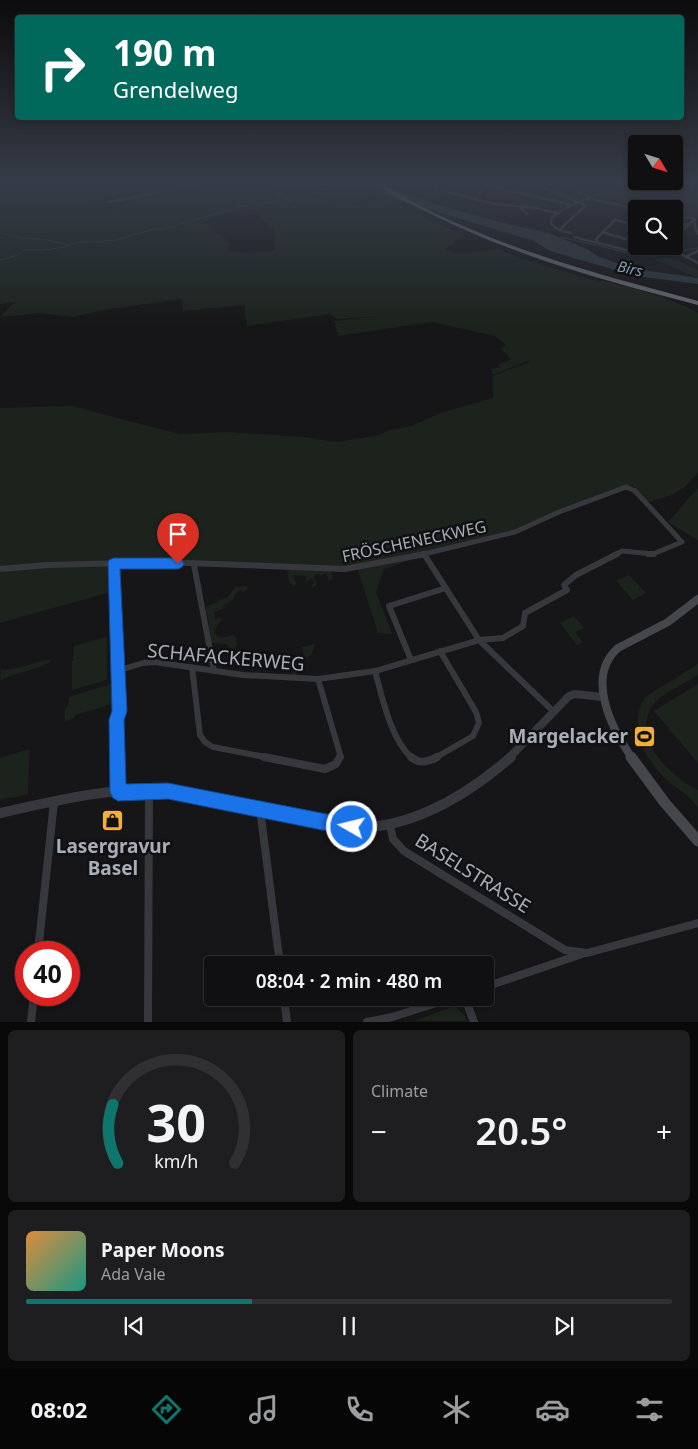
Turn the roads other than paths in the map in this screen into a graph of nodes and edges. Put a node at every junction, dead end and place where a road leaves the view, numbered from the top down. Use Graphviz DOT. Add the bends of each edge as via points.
graph roads {
  1 [pos="475,231"];
  2 [pos="480,231"];
  3 [pos="561,231"];
  4 [pos="684,231"];
  5 [pos="602,232"];
  6 [pos="571,234"];
  7 [pos="574,237"];
  8 [pos="628,240"];
  9 [pos="599,244"];
  10 [pos="628,251"];
  11 [pos="698,251"];
  12 [pos="684,256"];
  13 [pos="698,264"];
  14 [pos="630,284"];
  15 [pos="698,300"];
  16 [pos="698,309"];
  17 [pos="682,542"];
  18 [pos="424,553"];
  19 [pos="114,563"];
  20 [pos="194,565"];
  21 [pos="0,570"];
  22 [pos="446,588"];
  23 [pos="698,599"];
  24 [pos="479,640"];
  25 [pos="440,651"];
  26 [pos="411,660"];
  27 [pos="192,667"];
  28 [pos="117,671"];
  29 [pos="214,671"];
  30 [pos="375,671"];
  31 [pos="318,679"];
  32 [pos="602,697"];
  33 [pos="554,712"];
  34 [pos="150,791"];
  35 [pos="118,792"];
  36 [pos="54,802"];
  37 [pos="260,809"];
  38 [pos="0,813"];
  39 [pos="390,825"];
  40 [pos="698,841"];
  41 [pos="698,922"];
  42 [pos="39,941"];
  43 [pos="587,952"];
  44 [pos="279,956"];
  45 [pos="494,983"];
  46 [pos="33,1006"];
  47 [pos="285,1006"];
  48 [pos="427,1006"];
  49 [pos="468,1006"];
  50 [pos="31,1022"];
  51 [pos="148,1022"];
  52 [pos="288,1022"];
  53 [pos="367,1022"];
  54 [pos="474,1022"];
  1 -- 14 [label="highway" via="516,248"];
  2 -- 15 [label="highway" via="581,267"];
  3 -- 6 [label="street"];
  4 -- 12 [label="street" via="677,238 675,247"];
  5 -- 8 [label="street"];
  5 -- 9 [label="street" via="596,239"];
  7 -- 9 [label="street"];
  9 -- 10 [label="street"];
  11 -- 12 [label="street"];
  12 -- 13 [label="street"];
  14 -- 15 [label="highway"];
  14 -- 16 [label="highway"];
  17 -- 18 [label="street, FRÖSCHENECKWEG" via="634,491 626,487 515,532"];
  17 -- 24 [label="street, SCHAFACKERWEG" via="653,554 622,551 576,575 564,585 567,590 525,613 523,626 503,638"];
  18 -- 20 [label="street, FRÖSCHENECKWEG" via="345,569"];
  18 -- 22 [label="street"];
  19 -- 20 [label="street, FRÖSCHENECKWEG"];
  19 -- 21 [label="street, FRÖSCHENECKWEG"];
  19 -- 28 [label="street"];
  20 -- 29 [label="street"];
  22 -- 24 [label="street"];
  22 -- 26 [label="street" via="389,606"];
  23 -- 32 [label="main road" via="659,627 616,650 601,680"];
  24 -- 25 [label="street, SCHAFACKERWEG"];
  24 -- 33 [label="street"];
  25 -- 26 [label="street, SCHAFACKERWEG"];
  25 -- 30 [label="street" via="476,712 479,723 473,736 429,762 414,760 406,752 386,711"];
  26 -- 30 [label="street, SCHAFACKERWEG"];
  27 -- 28 [label="street, SCHAFACKERWEG" via="154,662"];
  27 -- 29 [label="street, SCHAFACKERWEG"];
  27 -- 31 [label="street" via="199,730 205,742 213,747 331,769 340,754"];
  28 -- 35 [label="street" via="120,711 117,720"];
  29 -- 31 [label="street, SCHAFACKERWEG" via="259,677"];
  30 -- 31 [label="street, SCHAFACKERWEG"];
  32 -- 33 [label="street" via="572,695"];
  32 -- 40 [label="main road" via="607,714 641,770"];
  33 -- 39 [label="street" via="495,771 424,813"];
  34 -- 35 [label="street"];
  34 -- 37 [label="street" via="178,793"];
  34 -- 51 [label="street"];
  35 -- 36 [label="street"];
  36 -- 38 [label="street"];
  36 -- 42 [label="street"];
  37 -- 39 [label="street" via="336,826"];
  37 -- 44 [label="street"];
  39 -- 43 [label="street, BASELSTRASSE" via="393,839 404,851 548,941 565,950"];
  41 -- 43 [label="street, BASELSTRASSE"];
  43 -- 45 [label="street"];
  46 -- 50 [label="street"];
  47 -- 52 [label="street"];
  48 -- 53 [label="street"];
  49 -- 54 [label="street"];
}
